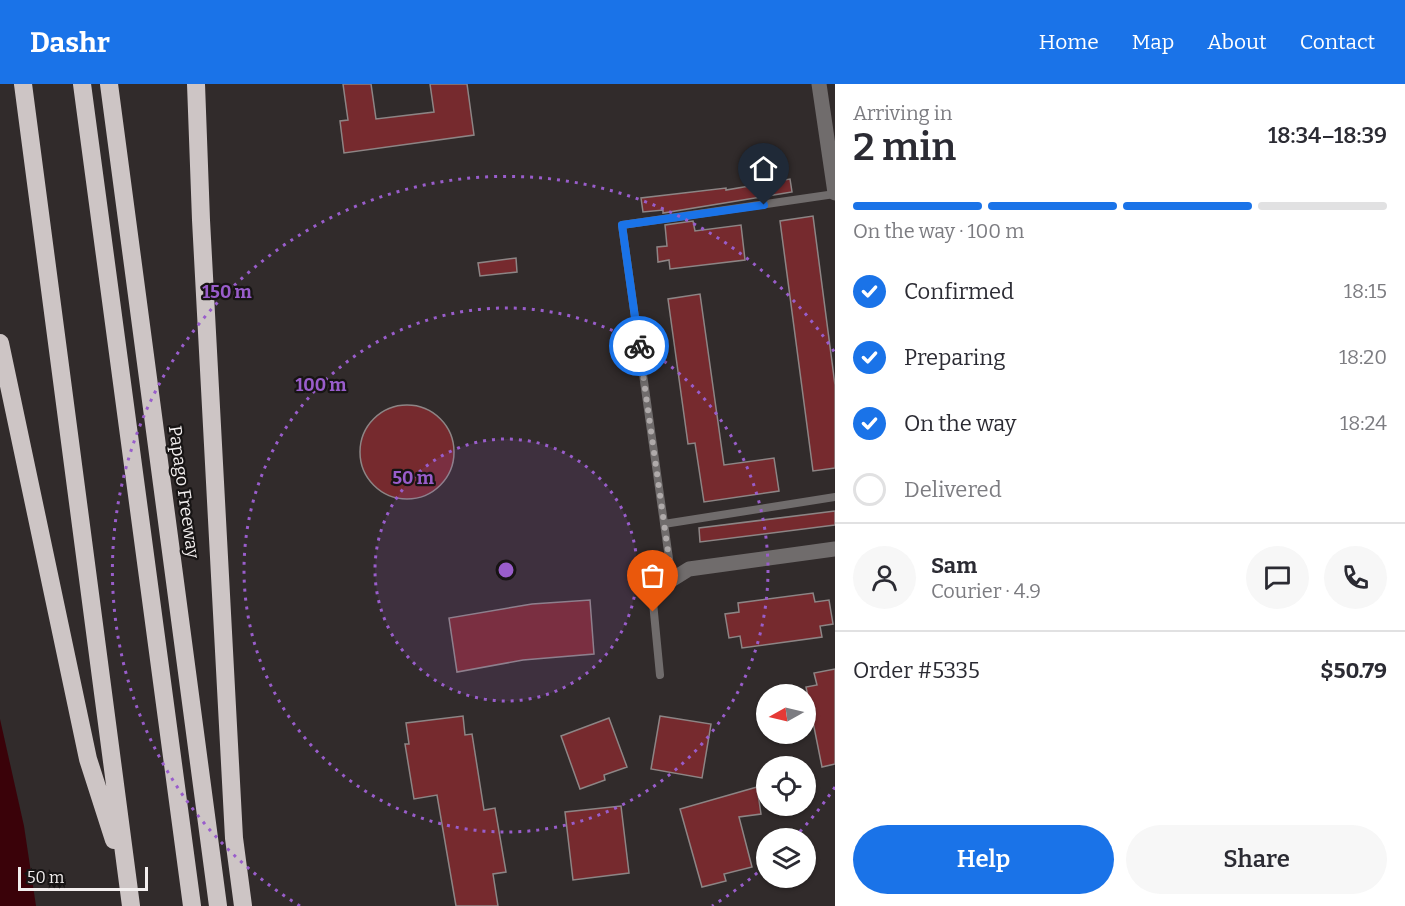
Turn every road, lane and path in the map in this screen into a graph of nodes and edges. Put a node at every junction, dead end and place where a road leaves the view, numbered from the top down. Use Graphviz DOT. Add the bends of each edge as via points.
graph roads {
  1 [pos="23,84"];
  2 [pos="82,84"];
  3 [pos="109,84"];
  4 [pos="196,84"];
  5 [pos="819,84"];
  6 [pos="835,194"];
  7 [pos="0,343"];
  8 [pos="835,497"];
  9 [pos="664,524"];
  10 [pos="835,549"];
  11 [pos="672,580"];
  12 [pos="652,592"];
  13 [pos="660,675"];
  14 [pos="128,882"];
  15 [pos="131,906"];
  16 [pos="192,906"];
  17 [pos="218,906"];
  18 [pos="243,906"];
  1 -- 14 [label="highway"];
  2 -- 16 [label="highway"];
  3 -- 17 [label="highway, Papago Freeway"];
  4 -- 18 [label="highway" via="230,779"];
  5 -- 6 [label="street"];
  6 -- 9 [label="lane" via="622,225"];
  7 -- 14 [label="highway" via="88,759"];
  8 -- 9 [label="lane"];
  9 -- 11 [label="lane"];
  10 -- 11 [label="street" via="689,569"];
  11 -- 12 [label="street"];
  12 -- 13 [label="lane"];
  14 -- 15 [label="highway"];
}
